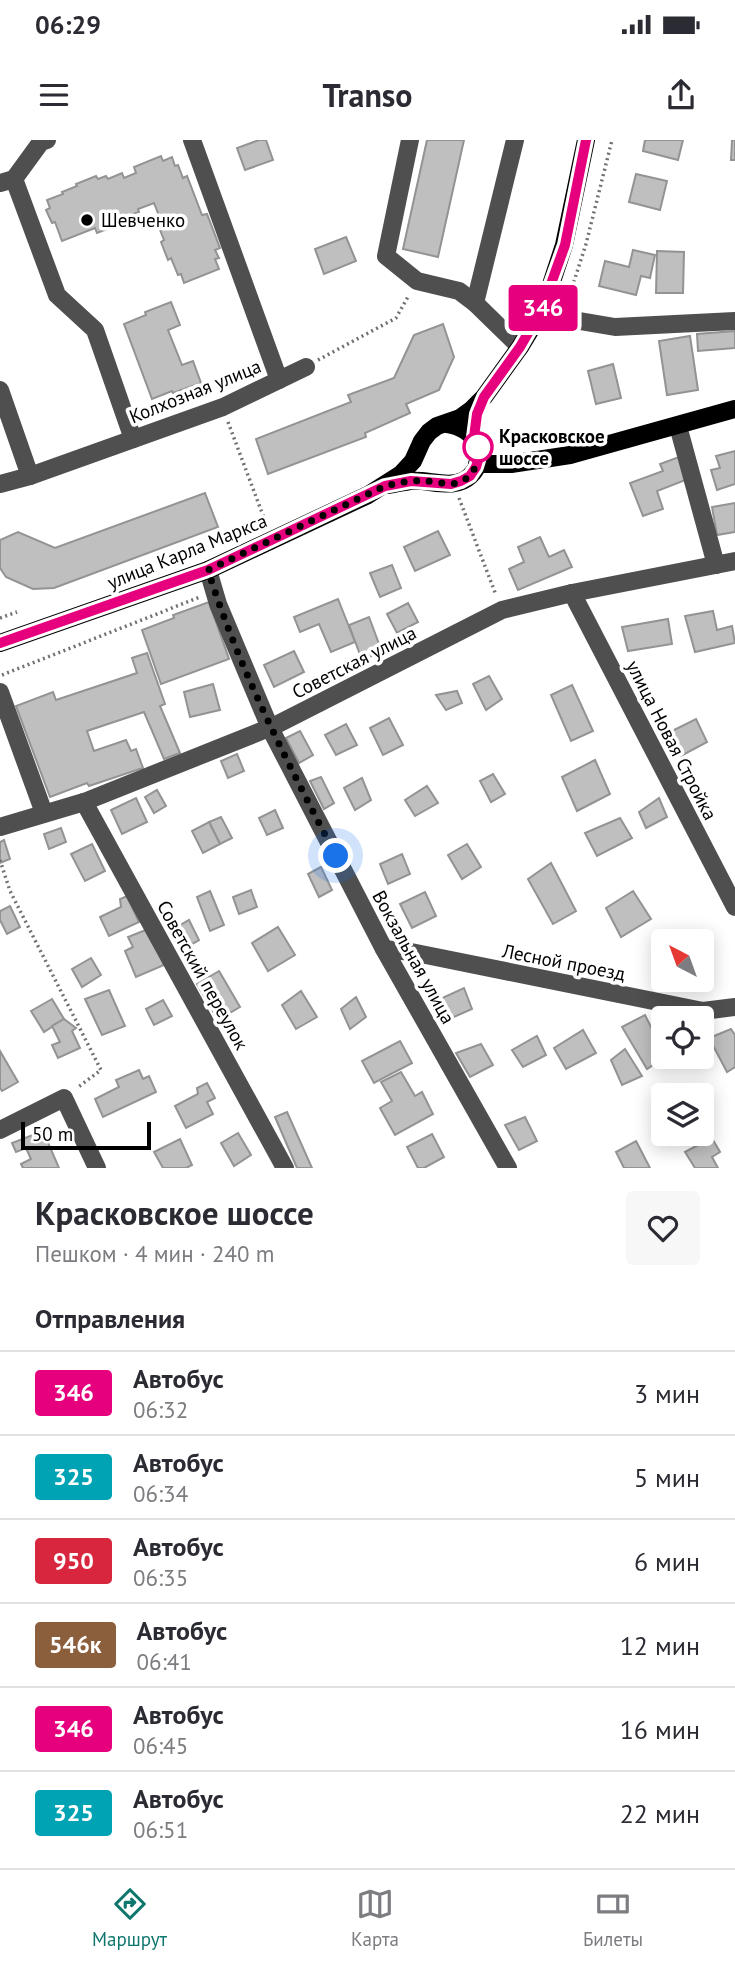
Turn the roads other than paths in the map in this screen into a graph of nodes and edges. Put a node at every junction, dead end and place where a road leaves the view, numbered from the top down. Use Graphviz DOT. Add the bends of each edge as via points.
graph roads {
  1 [pos="47,140"];
  2 [pos="192,140"];
  3 [pos="410,140"];
  4 [pos="514,140"];
  5 [pos="586,140"];
  6 [pos="7,181"];
  7 [pos="475,303"];
  8 [pos="542,309"];
  9 [pos="735,321"];
  10 [pos="520,347"];
  11 [pos="306,367"];
  12 [pos="279,380"];
  13 [pos="0,390"];
  14 [pos="484,397"];
  15 [pos="735,409"];
  16 [pos="447,424"];
  17 [pos="678,426"];
  18 [pos="474,437"];
  19 [pos="133,439"];
  20 [pos="419,451"];
  21 [pos="477,464"];
  22 [pos="30,476"];
  23 [pos="441,483"];
  24 [pos="0,484"];
  25 [pos="385,486"];
  26 [pos="735,561"];
  27 [pos="716,565"];
  28 [pos="208,570"];
  29 [pos="572,593"];
  30 [pos="0,643"];
  31 [pos="0,692"];
  32 [pos="270,728"];
  33 [pos="84,802"];
  34 [pos="44,813"];
  35 [pos="0,827"];
  36 [pos="735,907"];
  37 [pos="384,949"];
  38 [pos="735,1007"];
  39 [pos="0,1130"];
  40 [pos="97,1168"];
  41 [pos="285,1168"];
  42 [pos="508,1168"];
  1 -- 6 [label="street"];
  2 -- 12 [label="street"];
  3 -- 7 [label="street" via="386,256 417,281 459,291"];
  4 -- 7 [label="street"];
  5 -- 8 [label="main road, улица Карла Маркса" via="565,245"];
  6 -- 19 [label="street" via="57,295 95,330"];
  7 -- 10 [label="street"];
  8 -- 9 [label="street" via="562,318 615,327"];
  8 -- 10 [label="main road, улица Карла Маркса"];
  10 -- 14 [label="main road, улица Карла Маркса"];
  11 -- 12 [label="street, Колхозная улица"];
  12 -- 19 [label="street, Колхозная улица" via="223,407"];
  13 -- 22 [label="street"];
  14 -- 16 [label="main road, улица Карла Маркса"];
  14 -- 18 [label="main road, улица Карла Маркса"];
  15 -- 17 [label="main road"];
  16 -- 18 [label="main road" via="458,425"];
  16 -- 20 [label="main road, улица Карла Маркса" via="429,432"];
  17 -- 21 [label="main road" via="570,455"];
  17 -- 27 [label="street"];
  18 -- 21 [label="main road, улица Карла Маркса"];
  19 -- 22 [label="street, Колхозная улица"];
  20 -- 23 [label="main road" via="424,471"];
  20 -- 25 [label="main road, улица Карла Маркса"];
  21 -- 23 [label="main road, улица Карла Маркса" via="461,481"];
  22 -- 24 [label="street, Колхозная улица"];
  23 -- 25 [label="main road, улица Карла Маркса" via="411,481"];
  25 -- 28 [label="main road, улица Карла Маркса"];
  26 -- 27 [label="street, Советская улица"];
  27 -- 29 [label="street, Советская улица"];
  28 -- 30 [label="main road, улица Карла Маркса"];
  28 -- 32 [label="street, Вокзальная улица"];
  29 -- 32 [label="street, Советская улица" via="502,610"];
  29 -- 36 [label="street, улица Новая Стройка"];
  31 -- 34 [label="street"];
  32 -- 33 [label="street, Советская улица"];
  32 -- 37 [label="street, Вокзальная улица"];
  33 -- 34 [label="street, Советская улица"];
  33 -- 41 [label="street, Советский переулок"];
  34 -- 35 [label="street, Советская улица"];
  37 -- 38 [label="street, Лесной проезд" via="704,1011"];
  37 -- 42 [label="street, Вокзальная улица"];
  39 -- 40 [label="street" via="64,1098"];
}
